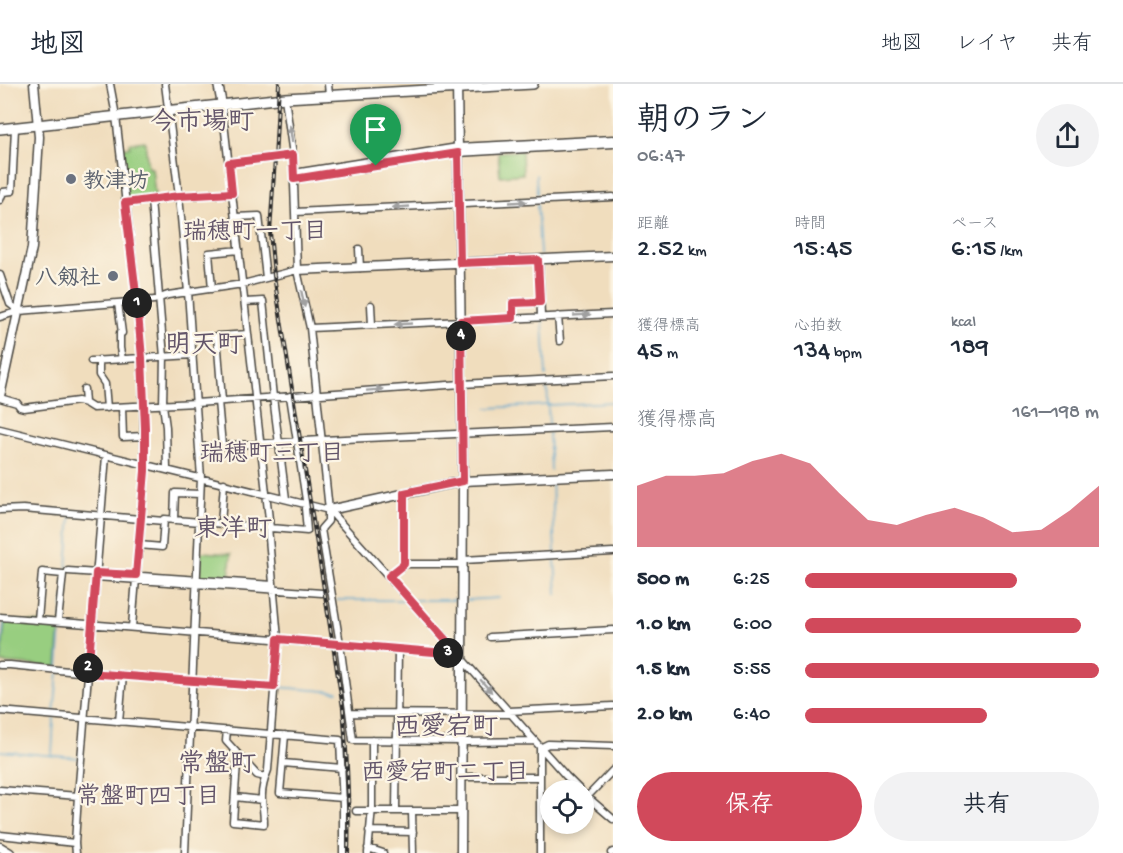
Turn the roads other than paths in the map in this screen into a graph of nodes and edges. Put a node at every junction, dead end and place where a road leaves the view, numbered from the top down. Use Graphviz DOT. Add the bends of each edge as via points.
graph roads {
  1 [pos="34,84"];
  2 [pos="110,84"];
  3 [pos="165,84"];
  4 [pos="218,84"];
  5 [pos="328,84"];
  6 [pos="533,84"];
  7 [pos="457,86"];
  8 [pos="329,95"];
  9 [pos="285,98"];
  10 [pos="222,105"];
  11 [pos="169,110"];
  12 [pos="116,116"];
  13 [pos="38,125"];
  14 [pos="15,128"];
  15 [pos="0,129"];
  16 [pos="613,139"];
  17 [pos="613,144"];
  18 [pos="458,150"];
  19 [pos="293,155"];
  20 [pos="229,163"];
  21 [pos="294,176"];
  22 [pos="232,193"];
  23 [pos="179,196"];
  24 [pos="613,197"];
  25 [pos="0,200"];
  26 [pos="151,200"];
  27 [pos="125,203"];
  28 [pos="459,204"];
  29 [pos="295,212"];
  30 [pos="235,218"];
  31 [pos="359,249"];
  32 [pos="239,250"];
  33 [pos="613,256"];
  34 [pos="538,260"];
  35 [pos="460,263"];
  36 [pos="360,268"];
  37 [pos="297,270"];
  38 [pos="0,275"];
  39 [pos="266,278"];
  40 [pos="243,285"];
  41 [pos="212,289"];
  42 [pos="188,292"];
  43 [pos="160,298"];
  44 [pos="137,302"];
  45 [pos="245,302"];
  46 [pos="540,302"];
  47 [pos="118,303"];
  48 [pos="371,305"];
  49 [pos="19,311"];
  50 [pos="613,314"];
  51 [pos="0,316"];
  52 [pos="558,316"];
  53 [pos="541,317"];
  54 [pos="513,318"];
  55 [pos="461,321"];
  56 [pos="372,325"];
  57 [pos="310,328"];
  58 [pos="248,334"];
  59 [pos="218,336"];
  60 [pos="192,338"];
  61 [pos="560,341"];
  62 [pos="193,355"];
  63 [pos="164,357"];
  64 [pos="142,358"];
  65 [pos="122,359"];
  66 [pos="99,360"];
  67 [pos="91,361"];
  68 [pos="613,376"];
  69 [pos="462,384"];
  70 [pos="84,389"];
  71 [pos="317,394"];
  72 [pos="290,396"];
  73 [pos="0,397"];
  74 [pos="273,397"];
  75 [pos="256,398"];
  76 [pos="220,401"];
  77 [pos="85,403"];
  78 [pos="196,403"];
  79 [pos="164,405"];
  80 [pos="143,406"];
  81 [pos="122,407"];
  82 [pos="107,408"];
  83 [pos="613,427"];
  84 [pos="0,429"];
  85 [pos="462,434"];
  86 [pos="145,436"];
  87 [pos="322,440"];
  88 [pos="296,441"];
  89 [pos="279,442"];
  90 [pos="261,444"];
  91 [pos="222,446"];
  92 [pos="199,447"];
  93 [pos="106,456"];
  94 [pos="145,464"];
  95 [pos="167,469"];
  96 [pos="613,474"];
  97 [pos="201,477"];
  98 [pos="463,481"];
  99 [pos="224,483"];
  100 [pos="404,493"];
  101 [pos="200,494"];
  102 [pos="266,494"];
  103 [pos="286,499"];
  104 [pos="305,504"];
  105 [pos="0,510"];
  106 [pos="329,510"];
  107 [pos="100,515"];
  108 [pos="141,519"];
  109 [pos="174,520"];
  110 [pos="164,521"];
  111 [pos="199,522"];
  112 [pos="221,524"];
  113 [pos="269,527"];
  114 [pos="139,545"];
  115 [pos="613,552"];
  116 [pos="463,562"];
  117 [pos="404,564"];
  118 [pos="68,571"];
  119 [pos="96,575"];
  120 [pos="389,576"];
  121 [pos="136,577"];
  122 [pos="196,582"];
  123 [pos="273,588"];
  124 [pos="322,593"];
  125 [pos="0,617"];
  126 [pos="38,620"];
  127 [pos="58,621"];
  128 [pos="92,624"];
  129 [pos="132,627"];
  130 [pos="613,630"];
  131 [pos="194,632"];
  132 [pos="490,637"];
  133 [pos="278,639"];
  134 [pos="340,644"];
  135 [pos="398,649"];
  136 [pos="461,656"];
  137 [pos="0,665"];
  138 [pos="88,673"];
  139 [pos="123,675"];
  140 [pos="192,680"];
  141 [pos="274,687"];
  142 [pos="613,706"];
  143 [pos="0,711"];
  144 [pos="350,713"];
  145 [pos="398,713"];
  146 [pos="510,713"];
  147 [pos="462,714"];
  148 [pos="84,719"];
  149 [pos="119,722"];
  150 [pos="190,727"];
  151 [pos="226,730"];
  152 [pos="271,734"];
  153 [pos="285,735"];
  154 [pos="372,740"];
  155 [pos="397,740"];
  156 [pos="462,741"];
  157 [pos="535,741"];
  158 [pos="613,746"];
  159 [pos="540,747"];
  160 [pos="241,758"];
  161 [pos="283,763"];
  162 [pos="342,768"];
  163 [pos="613,770"];
  164 [pos="265,777"];
  165 [pos="462,777"];
  166 [pos="540,777"];
  167 [pos="571,780"];
  168 [pos="594,786"];
  169 [pos="0,790"];
  170 [pos="78,796"];
  171 [pos="235,797"];
  172 [pos="343,798"];
  173 [pos="262,800"];
  174 [pos="594,803"];
  175 [pos="356,811"];
  176 [pos="371,811"];
  177 [pos="396,811"];
  178 [pos="412,811"];
  179 [pos="462,811"];
  180 [pos="613,819"];
  181 [pos="369,831"];
  182 [pos="413,832"];
  183 [pos="0,835"];
  184 [pos="75,843"];
  185 [pos="0,847"];
  186 [pos="368,851"];
  187 [pos="10,853"];
  188 [pos="76,853"];
  189 [pos="185,853"];
  190 [pos="343,853"];
  191 [pos="383,853"];
  192 [pos="413,853"];
  193 [pos="461,853"];
  194 [pos="540,853"];
  1 -- 13 [label="street"];
  2 -- 12 [label="street"];
  3 -- 11 [label="street"];
  4 -- 10 [label="street"];
  5 -- 8 [label="street"];
  6 -- 7 [label="main road"];
  7 -- 8 [label="main road"];
  7 -- 18 [label="street"];
  8 -- 9 [label="main road"];
  9 -- 10 [label="main road"];
  19 -- 9 [label="street, one-way"];
  10 -- 11 [label="main road"];
  10 -- 20 [label="street"];
  11 -- 12 [label="main road"];
  11 -- 23 [label="street"];
  12 -- 13 [label="main road"];
  12 -- 27 [label="street"];
  13 -- 14 [label="main road"];
  13 -- 49 [label="street" via="33,237"];
  14 -- 15 [label="main road"];
  14 -- 25 [label="street" via="12,191 3,192"];
  16 -- 18 [label="street"];
  17 -- 18 [label="street"];
  18 -- 21 [label="street"];
  18 -- 28 [label="street"];
  19 -- 20 [label="street"];
  19 -- 21 [label="street"];
  20 -- 22 [label="street"];
  21 -- 29 [label="street"];
  22 -- 23 [label="street"];
  22 -- 30 [label="street"];
  23 -- 26 [label="street"];
  23 -- 42 [label="street"];
  28 -- 24 [label="street, one-way"];
  26 -- 27 [label="street"];
  26 -- 43 [label="street"];
  27 -- 44 [label="street"];
  28 -- 29 [label="street, one-way"];
  28 -- 35 [label="street"];
  29 -- 37 [label="street"];
  30 -- 32 [label="street"];
  30 -- 39 [label="street" via="259,216"];
  31 -- 36 [label="street"];
  32 -- 40 [label="street"];
  32 -- 41 [label="street" via="209,253"];
  33 -- 34 [label="street"];
  34 -- 35 [label="street"];
  34 -- 46 [label="street"];
  35 -- 36 [label="street"];
  35 -- 55 [label="street"];
  36 -- 37 [label="street"];
  37 -- 39 [label="street"];
  37 -- 57 [label="street, one-way"];
  38 -- 49 [label="street" via="10,304"];
  39 -- 40 [label="street"];
  40 -- 41 [label="street"];
  40 -- 45 [label="street"];
  41 -- 42 [label="street"];
  42 -- 43 [label="street"];
  42 -- 60 [label="street"];
  43 -- 44 [label="street"];
  43 -- 63 [label="street"];
  44 -- 47 [label="street"];
  44 -- 64 [label="street"];
  45 -- 58 [label="street"];
  45 -- 74 [label="street" via="263,301"];
  46 -- 53 [label="street"];
  46 -- 54 [label="street" via="513,303"];
  47 -- 49 [label="street"];
  47 -- 65 [label="street"];
  48 -- 56 [label="street"];
  49 -- 51 [label="street"];
  49 -- 73 [label="street"];
  52 -- 50 [label="street, one-way"];
  52 -- 53 [label="street"];
  52 -- 61 [label="street"];
  53 -- 54 [label="street"];
  54 -- 55 [label="street"];
  55 -- 56 [label="street, one-way"];
  55 -- 69 [label="street"];
  56 -- 57 [label="street"];
  57 -- 71 [label="street"];
  58 -- 59 [label="street"];
  58 -- 75 [label="street"];
  59 -- 60 [label="street"];
  59 -- 76 [label="street"];
  60 -- 62 [label="street"];
  62 -- 63 [label="street"];
  62 -- 78 [label="street"];
  63 -- 64 [label="street"];
  63 -- 79 [label="street"];
  64 -- 65 [label="street"];
  64 -- 80 [label="street"];
  65 -- 66 [label="street"];
  66 -- 67 [label="street"];
  66 -- 82 [label="street"];
  68 -- 69 [label="street"];
  71 -- 69 [label="street, one-way"];
  69 -- 85 [label="street"];
  70 -- 77 [label="street"];
  71 -- 72 [label="street"];
  71 -- 87 [label="street"];
  72 -- 74 [label="street"];
  72 -- 88 [label="street"];
  73 -- 77 [label="street" via="24,408"];
  74 -- 75 [label="street"];
  74 -- 89 [label="street"];
  75 -- 76 [label="street"];
  75 -- 90 [label="street"];
  76 -- 78 [label="street"];
  76 -- 91 [label="street"];
  77 -- 82 [label="street" via="93,408"];
  78 -- 79 [label="street"];
  78 -- 92 [label="street"];
  79 -- 80 [label="street"];
  79 -- 95 [label="street"];
  80 -- 81 [label="street"];
  80 -- 86 [label="street"];
  81 -- 82 [label="street"];
  81 -- 86 [label="street" via="123,437"];
  83 -- 85 [label="street"];
  84 -- 93 [label="street"];
  85 -- 87 [label="street"];
  85 -- 98 [label="street"];
  86 -- 94 [label="street"];
  87 -- 88 [label="street"];
  87 -- 106 [label="street"];
  88 -- 89 [label="street"];
  88 -- 104 [label="street"];
  89 -- 90 [label="street"];
  89 -- 103 [label="street"];
  90 -- 91 [label="street"];
  90 -- 102 [label="street"];
  91 -- 92 [label="street"];
  92 -- 97 [label="street"];
  93 -- 94 [label="street"];
  93 -- 107 [label="street"];
  94 -- 95 [label="street"];
  94 -- 108 [label="street"];
  95 -- 97 [label="street"];
  96 -- 98 [label="street"];
  97 -- 99 [label="street"];
  97 -- 101 [label="street"];
  98 -- 100 [label="street"];
  98 -- 116 [label="street"];
  99 -- 102 [label="street"];
  99 -- 112 [label="street"];
  100 -- 106 [label="street"];
  100 -- 117 [label="street"];
  101 -- 109 [label="street" via="175,493"];
  101 -- 111 [label="street"];
  102 -- 103 [label="street"];
  102 -- 113 [label="street"];
  103 -- 104 [label="street"];
  104 -- 106 [label="street"];
  104 -- 113 [label="street" via="307,531"];
  105 -- 107 [label="street"];
  106 -- 120 [label="street"];
  106 -- 134 [label="street" via="321,529"];
  107 -- 108 [label="street"];
  107 -- 119 [label="street"];
  108 -- 110 [label="street"];
  108 -- 114 [label="street"];
  109 -- 110 [label="street"];
  109 -- 111 [label="street"];
  110 -- 114 [label="street" via="162,547"];
  111 -- 112 [label="street"];
  111 -- 122 [label="street"];
  112 -- 113 [label="street"];
  113 -- 123 [label="street"];
  114 -- 121 [label="street"];
  115 -- 116 [label="street"];
  116 -- 117 [label="street"];
  116 -- 136 [label="street"];
  117 -- 120 [label="street"];
  118 -- 119 [label="street"];
  119 -- 121 [label="street"];
  119 -- 128 [label="street"];
  120 -- 136 [label="street"];
  121 -- 122 [label="street"];
  121 -- 129 [label="street"];
  122 -- 123 [label="street"];
  122 -- 131 [label="street"];
  123 -- 124 [label="street"];
  123 -- 133 [label="street"];
  125 -- 126 [label="street"];
  126 -- 127 [label="street"];
  126 -- 127 [label="street" via="42,572 63,574"];
  127 -- 128 [label="street"];
  128 -- 129 [label="street"];
  128 -- 138 [label="street"];
  129 -- 131 [label="street"];
  130 -- 132 [label="street"];
  131 -- 133 [label="street"];
  131 -- 140 [label="street"];
  133 -- 134 [label="street"];
  133 -- 141 [label="street"];
  134 -- 135 [label="street"];
  134 -- 144 [label="street"];
  135 -- 136 [label="street"];
  135 -- 145 [label="street"];
  136 -- 146 [label="street, one-way"];
  136 -- 147 [label="street"];
  137 -- 138 [label="street"];
  138 -- 139 [label="street"];
  138 -- 148 [label="street"];
  139 -- 140 [label="street"];
  139 -- 149 [label="street"];
  140 -- 141 [label="street"];
  140 -- 150 [label="street"];
  141 -- 152 [label="street"];
  142 -- 146 [label="street"];
  143 -- 148 [label="street"];
  144 -- 145 [label="street"];
  144 -- 154 [label="street" via="353,740"];
  145 -- 147 [label="street"];
  145 -- 155 [label="street"];
  146 -- 147 [label="street"];
  146 -- 157 [label="street"];
  147 -- 156 [label="street"];
  148 -- 149 [label="street"];
  148 -- 170 [label="street"];
  149 -- 150 [label="street"];
  150 -- 151 [label="street"];
  150 -- 189 [label="street"];
  151 -- 152 [label="street"];
  151 -- 160 [label="street" via="226,741"];
  152 -- 153 [label="street"];
  152 -- 164 [label="street"];
  153 -- 161 [label="street"];
  153 -- 162 [label="street" via="340,740"];
  154 -- 155 [label="street"];
  154 -- 176 [label="street"];
  155 -- 156 [label="street"];
  155 -- 177 [label="street"];
  156 -- 157 [label="street"];
  156 -- 165 [label="street"];
  157 -- 159 [label="street"];
  158 -- 159 [label="street"];
  159 -- 166 [label="street"];
  159 -- 167 [label="street"];
  160 -- 164 [label="street" via="257,775"];
  160 -- 171 [label="street" via="237,763"];
  161 -- 162 [label="street"];
  161 -- 172 [label="street" via="280,793"];
  162 -- 172 [label="street"];
  163 -- 168 [label="street"];
  164 -- 173 [label="street"];
  165 -- 166 [label="street"];
  165 -- 179 [label="street"];
  166 -- 194 [label="street"];
  169 -- 170 [label="street"];
  170 -- 184 [label="street"];
  171 -- 173 [label="street"];
  171 -- 173 [label="street" via="233,821 264,824"];
  172 -- 190 [label="street"];
  174 -- 180 [label="street"];
  175 -- 176 [label="street"];
  176 -- 177 [label="street"];
  176 -- 181 [label="street"];
  177 -- 178 [label="street"];
  178 -- 179 [label="street"];
  178 -- 182 [label="street"];
  179 -- 193 [label="street"];
  181 -- 182 [label="street"];
  181 -- 186 [label="street"];
  182 -- 192 [label="street"];
  183 -- 184 [label="street"];
  184 -- 188 [label="street"];
  185 -- 187 [label="street"];
  186 -- 191 [label="street"];
}
